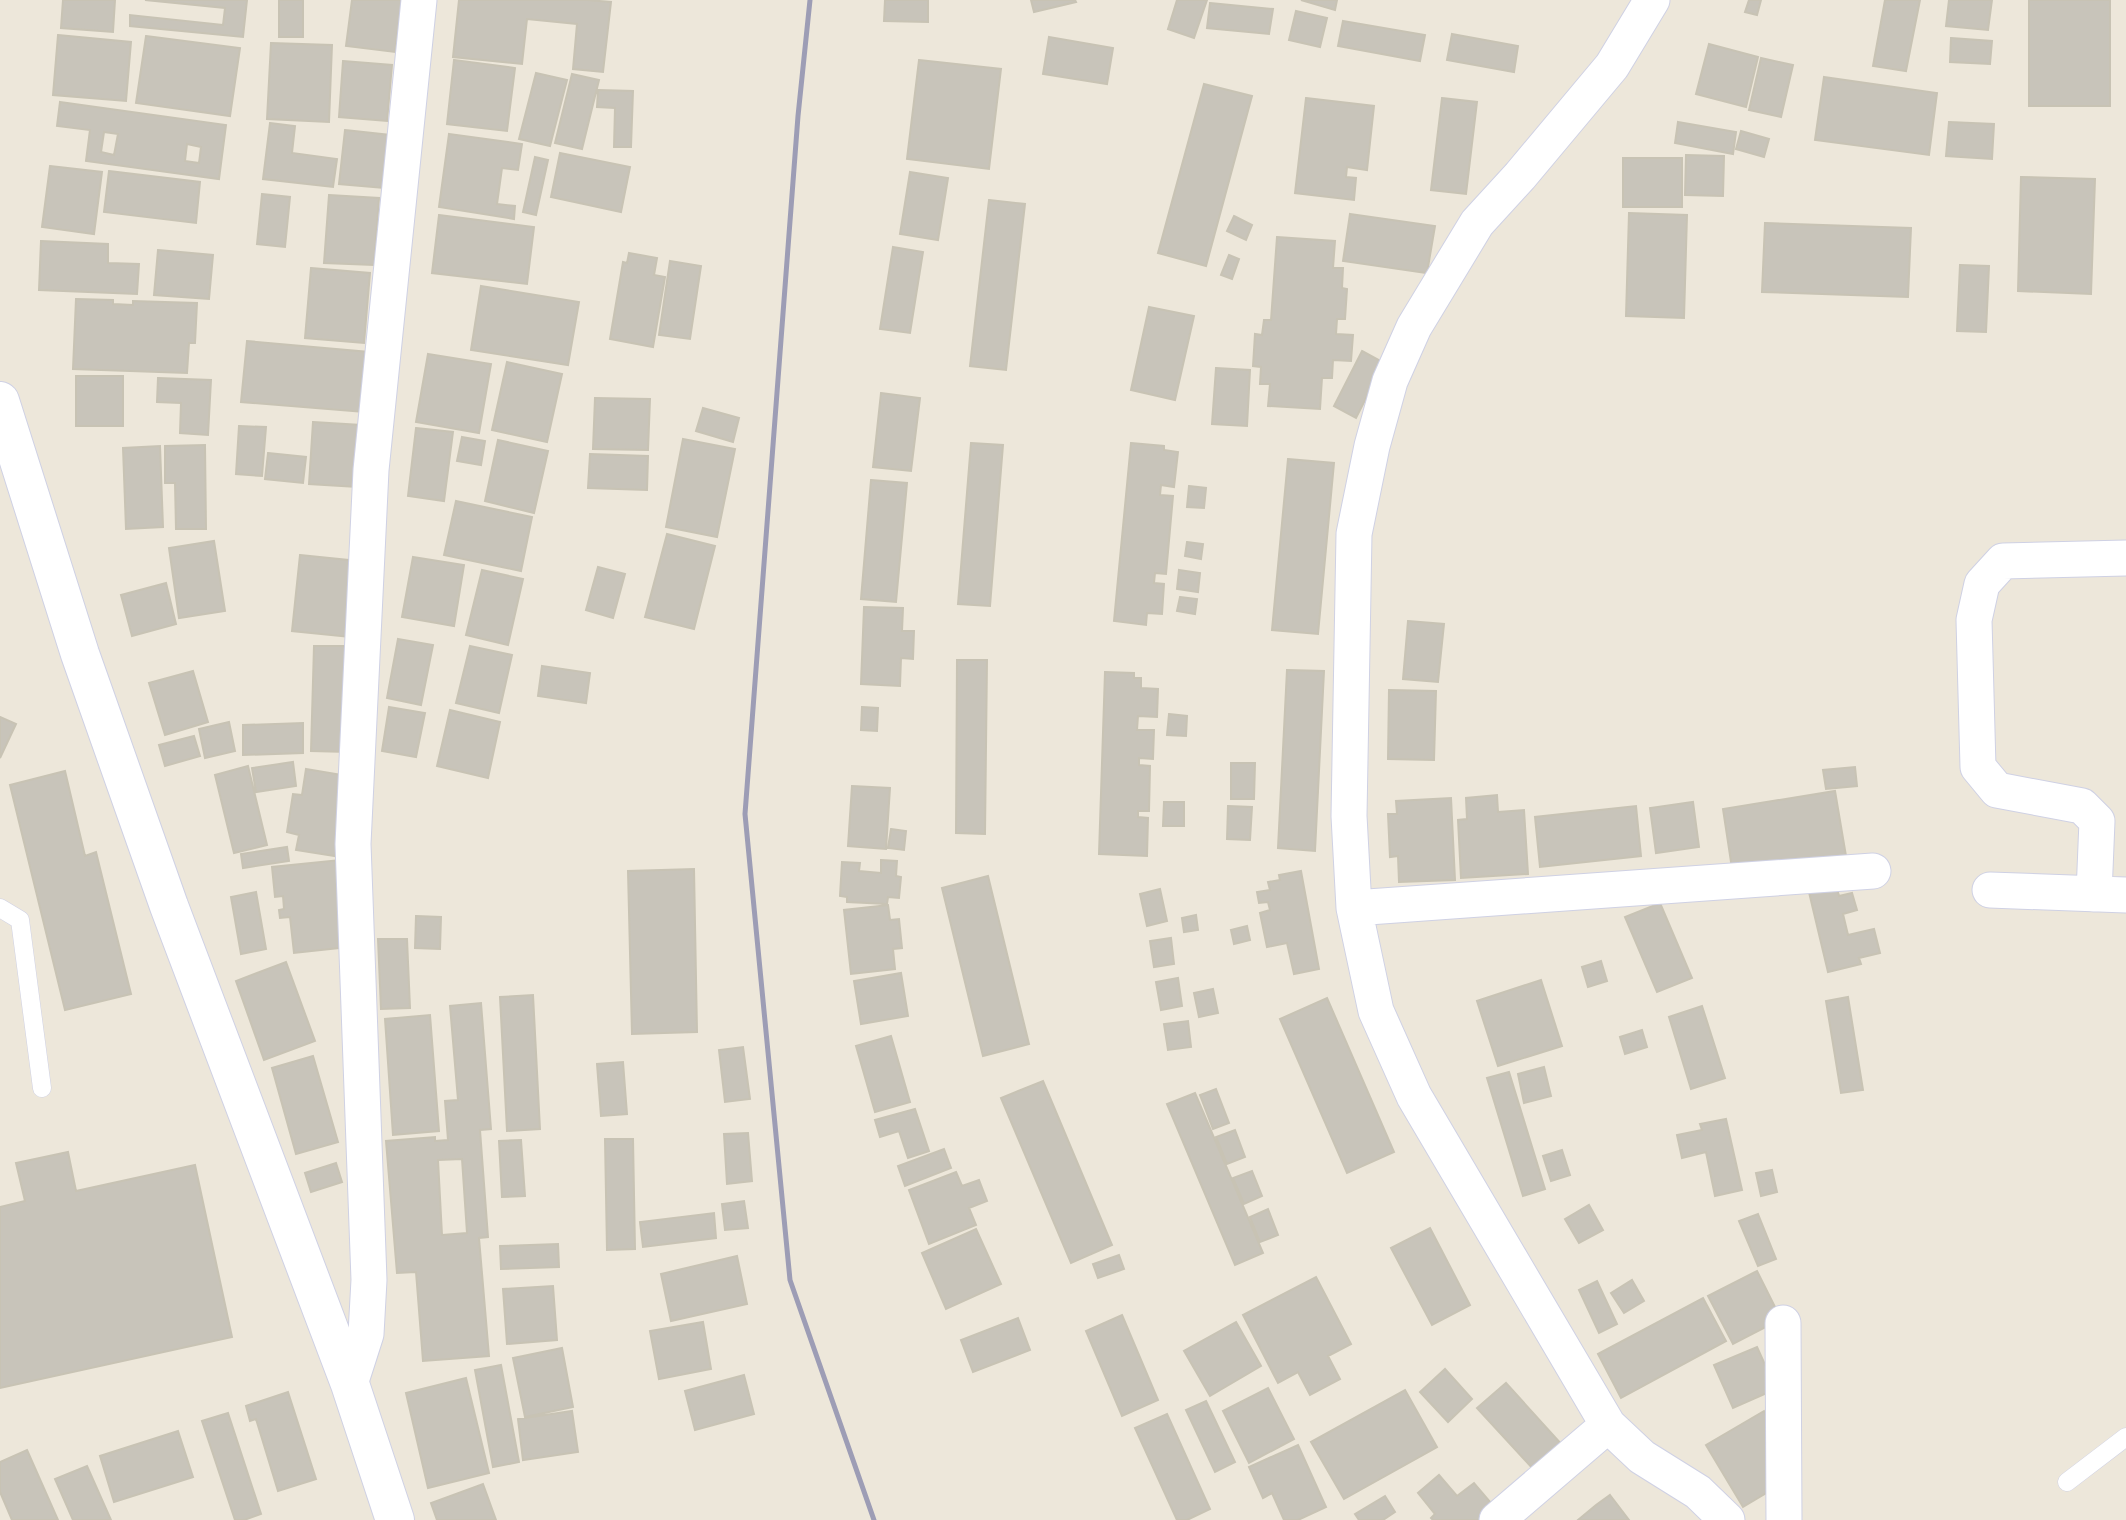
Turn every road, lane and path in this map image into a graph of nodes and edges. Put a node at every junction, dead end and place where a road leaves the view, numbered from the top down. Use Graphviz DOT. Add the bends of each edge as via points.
graph roads {
  1 [pos="419,0"];
  2 [pos="1651,0"];
  3 [pos="0,401"];
  4 [pos="2126,558"];
  5 [pos="1873,871"];
  6 [pos="1990,890"];
  7 [pos="2110,894"];
  8 [pos="0,908"];
  9 [pos="1354,908"];
  10 [pos="42,1088"];
  11 [pos="1783,1323"];
  12 [pos="350,1384"];
  13 [pos="1608,1425"];
  14 [pos="2126,1437"];
  15 [pos="2067,1482"];
  16 [pos="395,1520"];
  17 [pos="1497,1520"];
  18 [pos="1727,1520"];
  19 [pos="1784,1520"];
  1 -- 12 [label="street" via="371,470 353,844 369,1280 366,1334"];
  2 -- 9 [label="street" via="1612,66 1477,223 1414,327 1390,381 1354,534 1349,816"];
  3 -- 12 [label="street" via="80,654 156,868"];
  4 -- 7 [label="street" via="2003,561 1982,584 1974,620 1978,767 1997,790 2082,806 2097,821"];
  5 -- 9 [label="street"];
  6 -- 7 [label="street"];
  8 -- 10 [label="lane" via="20,920"];
  9 -- 13 [label="street" via="1376,1011 1414,1096"];
  11 -- 19 [label="street"];
  12 -- 16 [label="street"];
  13 -- 17 [label="street"];
  13 -- 18 [label="street" via="1642,1457 1698,1492"];
  14 -- 15 [label="lane"];
}
